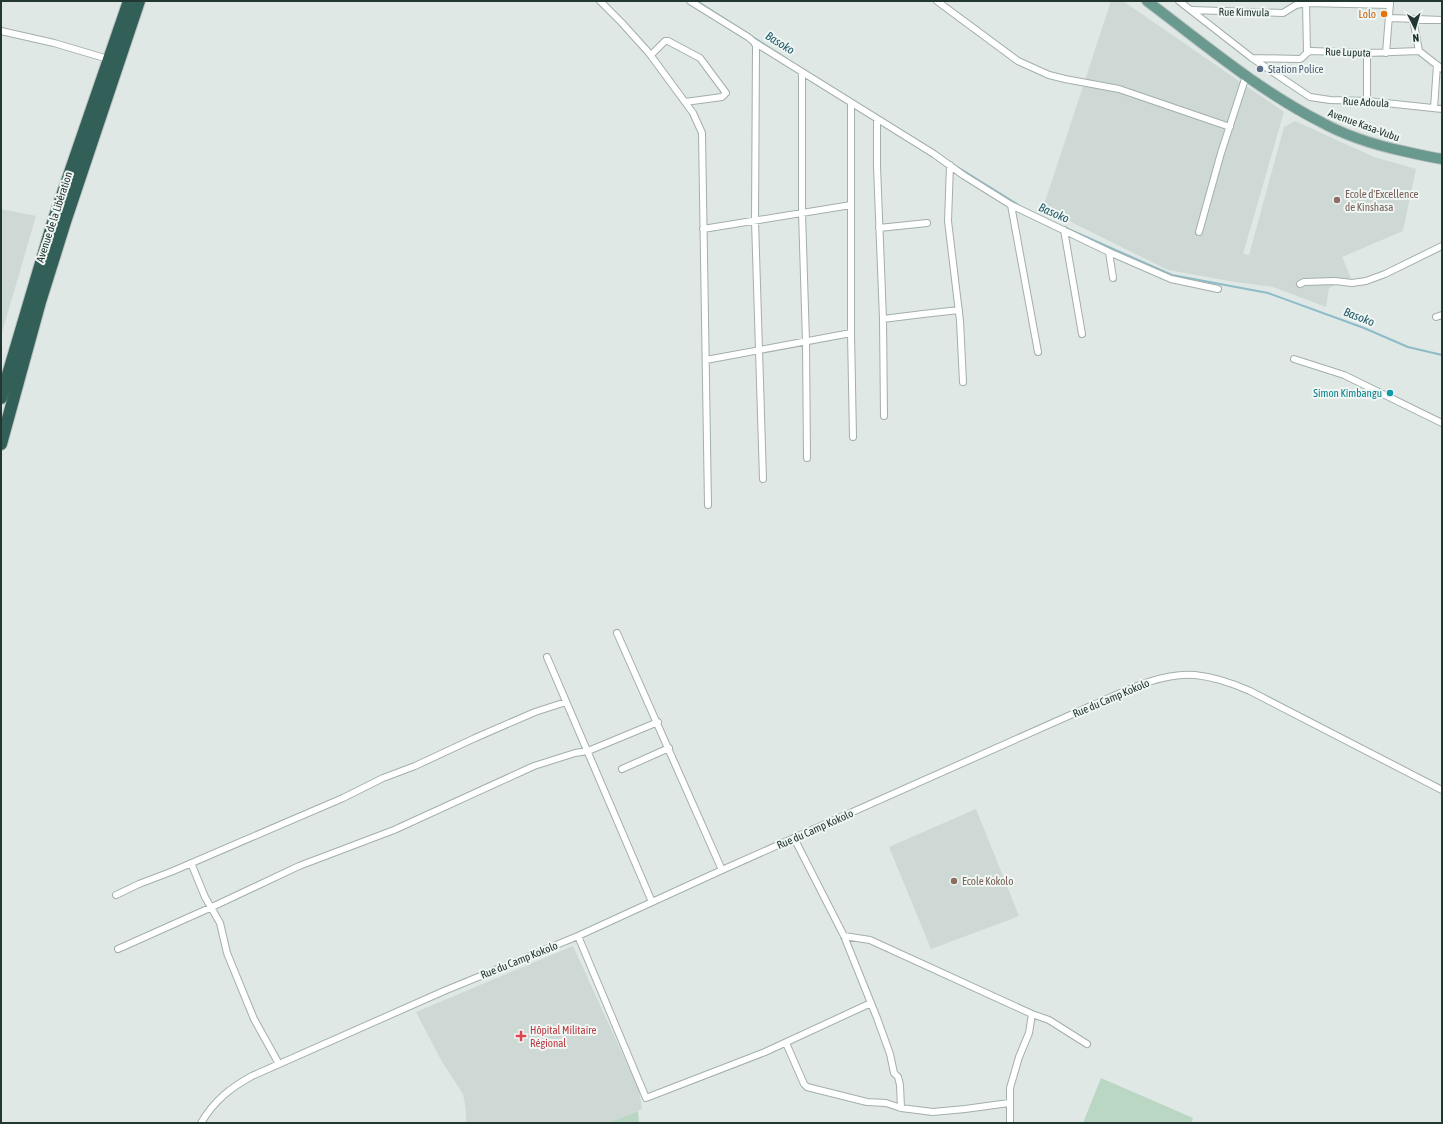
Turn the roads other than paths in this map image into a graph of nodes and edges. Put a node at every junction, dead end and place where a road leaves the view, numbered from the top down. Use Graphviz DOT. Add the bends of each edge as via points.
graph roads {
  1 [pos="129,1"];
  2 [pos="140,1"];
  3 [pos="600,1"];
  4 [pos="690,1"];
  5 [pos="937,1"];
  6 [pos="1147,1"];
  7 [pos="1179,1"];
  8 [pos="1306,3"];
  9 [pos="1390,3"];
  10 [pos="1192,10"];
  11 [pos="1390,18"];
  12 [pos="1413,19"];
  13 [pos="1442,20"];
  14 [pos="1,31"];
  15 [pos="754,42"];
  16 [pos="1419,51"];
  17 [pos="1307,52"];
  18 [pos="1367,53"];
  19 [pos="1386,53"];
  20 [pos="651,55"];
  21 [pos="1252,58"];
  22 [pos="108,59"];
  23 [pos="1440,67"];
  24 [pos="802,73"];
  25 [pos="1246,76"];
  26 [pos="1367,101"];
  27 [pos="685,102"];
  28 [pos="851,103"];
  29 [pos="1434,108"];
  30 [pos="1442,109"];
  31 [pos="877,119"];
  32 [pos="1230,127"];
  33 [pos="1442,159"];
  34 [pos="950,165"];
  35 [pos="851,205"];
  36 [pos="1011,205"];
  37 [pos="802,213"];
  38 [pos="755,221"];
  39 [pos="926,223"];
  40 [pos="879,228"];
  41 [pos="703,229"];
  42 [pos="1064,230"];
  43 [pos="1199,232"];
  44 [pos="1442,246"];
  45 [pos="1109,252"];
  46 [pos="1113,278"];
  47 [pos="1300,284"];
  48 [pos="1218,289"];
  49 [pos="958,310"];
  50 [pos="883,319"];
  51 [pos="851,333"];
  52 [pos="1082,334"];
  53 [pos="806,341"];
  54 [pos="759,350"];
  55 [pos="1038,352"];
  56 [pos="1294,359"];
  57 [pos="706,360"];
  58 [pos="963,382"];
  59 [pos="1,398"];
  60 [pos="884,416"];
  61 [pos="1442,422"];
  62 [pos="853,437"];
  63 [pos="1,444"];
  64 [pos="807,458"];
  65 [pos="763,479"];
  66 [pos="708,505"];
  67 [pos="617,633"];
  68 [pos="547,657"];
  69 [pos="566,702"];
  70 [pos="658,722"];
  71 [pos="669,748"];
  72 [pos="588,751"];
  73 [pos="622,769"];
  74 [pos="1442,790"];
  75 [pos="794,838"];
  76 [pos="191,863"];
  77 [pos="722,870"];
  78 [pos="116,896"];
  79 [pos="652,902"];
  80 [pos="212,907"];
  81 [pos="578,936"];
  82 [pos="844,936"];
  83 [pos="118,948"];
  84 [pos="871,1003"];
  85 [pos="1032,1014"];
  86 [pos="786,1042"];
  87 [pos="1088,1044"];
  88 [pos="279,1064"];
  89 [pos="1009,1103"];
  90 [pos="901,1108"];
  91 [pos="201,1123"];
  92 [pos="1010,1123"];
  1 -- 22 [label="highway, Avenue de la Libération"];
  2 -- 63 [label="highway, Avenue de la Libération" via="65,222"];
  3 -- 20 [label="street"];
  4 -- 15 [label="street"];
  5 -- 32 [label="street" via="1018,61 1049,75 1119,88"];
  6 -- 25 [label="main road, Avenue Kasa-Vubu"];
  7 -- 10 [label="street, Rue Adoula"];
  8 -- 9 [label="street, Rue Kimvula"];
  8 -- 10 [label="street, Rue Kimvula" via="1296,5 1283,13"];
  8 -- 17 [label="street"];
  9 -- 11 [label="street"];
  10 -- 21 [label="street, Rue Adoula"];
  11 -- 12 [label="street"];
  11 -- 19 [label="street"];
  12 -- 13 [label="street"];
  12 -- 16 [label="street"];
  14 -- 22 [label="street"];
  15 -- 24 [label="street"];
  15 -- 38 [label="street" via="757,63"];
  16 -- 19 [label="street, Rue Luputa"];
  16 -- 23 [label="street"];
  17 -- 18 [label="street, Rue Luputa"];
  17 -- 21 [label="street, Rue Luputa" via="1300,59"];
  18 -- 19 [label="street, Rue Luputa"];
  18 -- 26 [label="street"];
  20 -- 27 [label="street"];
  20 -- 27 [label="street" via="665,41 671,42 700,58 726,93 722,98"];
  21 -- 26 [label="street, Rue Adoula" via="1310,97"];
  22 -- 59 [label="highway, Avenue de la Libération" via="54,219"];
  23 -- 29 [label="street"];
  24 -- 28 [label="street"];
  24 -- 37 [label="street"];
  25 -- 32 [label="street"];
  25 -- 33 [label="main road, Avenue Kasa-Vubu" via="1334,129 1378,145"];
  26 -- 29 [label="street, Rue Adoula"];
  27 -- 41 [label="street" via="694,112 702,133"];
  28 -- 31 [label="street"];
  28 -- 35 [label="street"];
  29 -- 30 [label="street, Rue Adoula"];
  31 -- 34 [label="street"];
  31 -- 40 [label="street"];
  32 -- 43 [label="street"];
  34 -- 36 [label="street"];
  34 -- 49 [label="street" via="948,221"];
  35 -- 37 [label="street"];
  35 -- 51 [label="street"];
  36 -- 42 [label="street"];
  36 -- 55 [label="street"];
  37 -- 38 [label="street"];
  37 -- 53 [label="street"];
  38 -- 41 [label="street"];
  38 -- 54 [label="street"];
  39 -- 40 [label="street"];
  40 -- 50 [label="street"];
  41 -- 57 [label="street"];
  42 -- 45 [label="street"];
  42 -- 52 [label="street"];
  44 -- 47 [label="street" via="1366,281"];
  45 -- 46 [label="street"];
  45 -- 48 [label="street" via="1171,279"];
  49 -- 50 [label="street"];
  49 -- 58 [label="street"];
  50 -- 60 [label="street"];
  51 -- 53 [label="street"];
  51 -- 62 [label="street"];
  53 -- 54 [label="street"];
  53 -- 64 [label="street"];
  54 -- 57 [label="street"];
  54 -- 65 [label="street"];
  56 -- 61 [label="street" via="1344,375"];
  57 -- 66 [label="street"];
  67 -- 70 [label="street"];
  68 -- 69 [label="street"];
  69 -- 72 [label="street"];
  69 -- 76 [label="street" via="535,712"];
  70 -- 71 [label="street"];
  70 -- 72 [label="street"];
  71 -- 73 [label="street"];
  71 -- 77 [label="street"];
  72 -- 79 [label="street"];
  72 -- 80 [label="street" via="534,766 404,826 299,866"];
  74 -- 75 [label="street, Rue du Camp Kokolo" via="1230,682 1193,675 1176,676 1136,686"];
  75 -- 77 [label="street, Rue du Camp Kokolo"];
  75 -- 82 [label="street"];
  76 -- 78 [label="street"];
  76 -- 80 [label="street" via="205,897"];
  77 -- 79 [label="street, Rue du Camp Kokolo"];
  79 -- 81 [label="street, Rue du Camp Kokolo"];
  80 -- 83 [label="street"];
  80 -- 88 [label="street" via="220,923 227,953 254,1019"];
  81 -- 86 [label="street" via="646,1098"];
  81 -- 88 [label="street, Rue du Camp Kokolo" via="444,990"];
  82 -- 84 [label="street"];
  82 -- 85 [label="street" via="870,940"];
  84 -- 86 [label="street"];
  84 -- 90 [label="street" via="890,1054 894,1073 898,1077"];
  85 -- 87 [label="street" via="1050,1020"];
  85 -- 89 [label="street" via="1029,1033 1013,1073"];
  86 -- 90 [label="street" via="807,1087"];
  88 -- 91 [label="street, Rue du Camp Kokolo" via="252,1076 226,1092"];
  89 -- 90 [label="street" via="932,1112"];
  89 -- 92 [label="street"];
}
